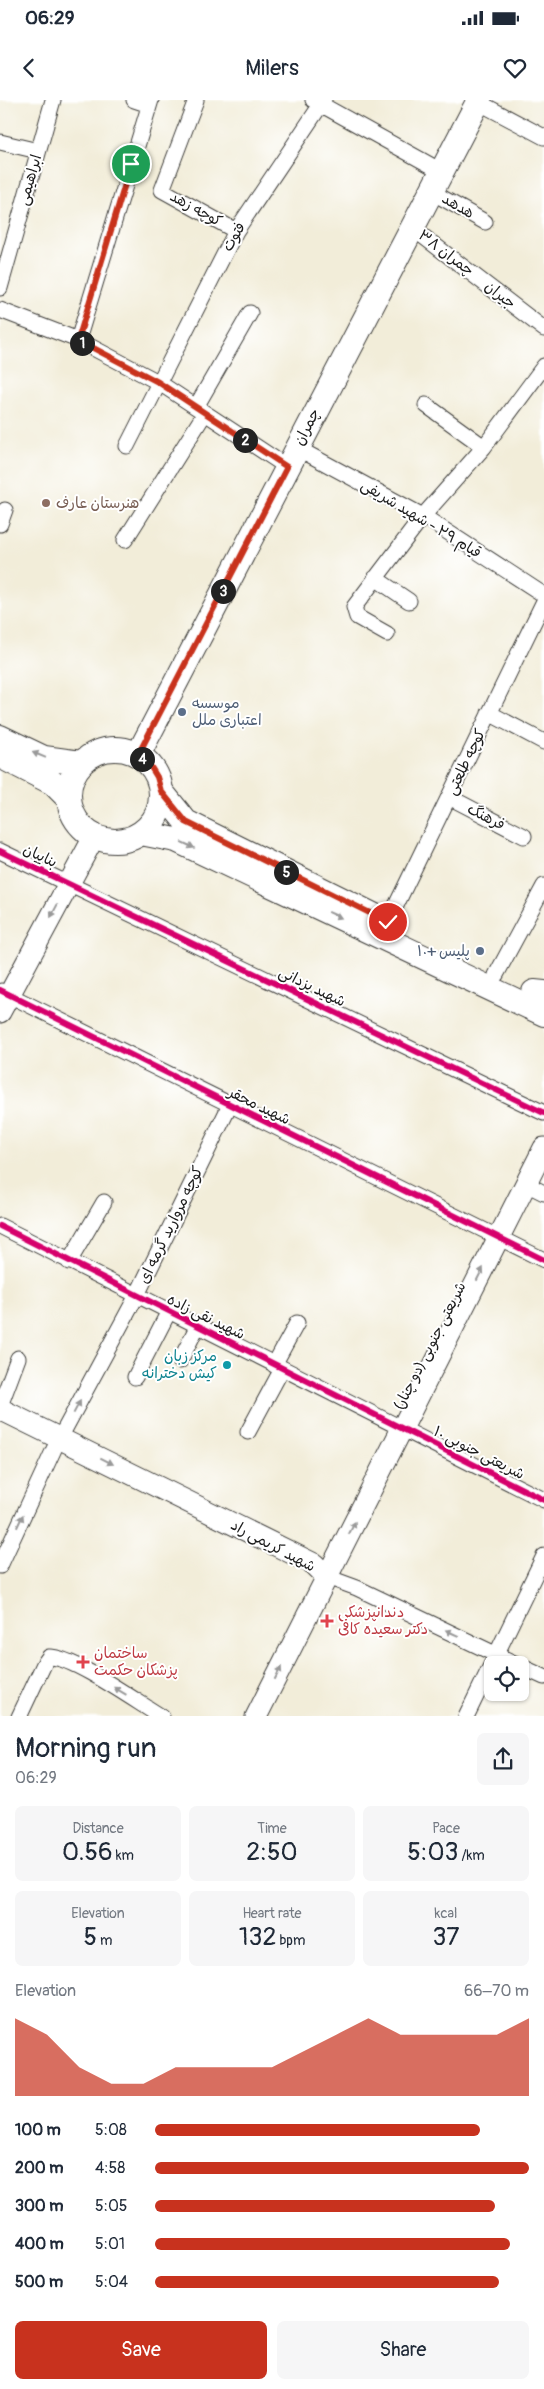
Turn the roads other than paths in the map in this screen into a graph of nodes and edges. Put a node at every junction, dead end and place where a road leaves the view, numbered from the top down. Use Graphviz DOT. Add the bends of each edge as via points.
graph roads {
  1 [pos="53,100"];
  2 [pos="134,100"];
  3 [pos="196,100"];
  4 [pos="478,101"];
  5 [pos="150,102"];
  6 [pos="319,102"];
  7 [pos="544,137"];
  8 [pos="0,142"];
  9 [pos="38,151"];
  10 [pos="435,181"];
  11 [pos="485,222"];
  12 [pos="411,227"];
  13 [pos="236,231"];
  14 [pos="480,279"];
  15 [pos="0,288"];
  16 [pos="0,310"];
  17 [pos="250,313"];
  18 [pos="544,328"];
  19 [pos="78,340"];
  20 [pos="544,366"];
  21 [pos="158,382"];
  22 [pos="426,406"];
  23 [pos="200,410"];
  24 [pos="127,446"];
  25 [pos="484,447"];
  26 [pos="292,457"];
  27 [pos="5,510"];
  28 [pos="423,516"];
  29 [pos="0,524"];
  30 [pos="125,540"];
  31 [pos="375,578"];
  32 [pos="544,595"];
  33 [pos="409,600"];
  34 [pos="544,601"];
  35 [pos="387,634"];
  36 [pos="490,713"];
  37 [pos="0,737"];
  38 [pos="544,742"];
  39 [pos="138,755"];
  40 [pos="0,756"];
  41 [pos="81,763"];
  42 [pos="161,791"];
  43 [pos="448,797"];
  44 [pos="68,798"];
  45 [pos="141,833"];
  46 [pos="524,836"];
  47 [pos="94,837"];
  48 [pos="0,851"];
  49 [pos="69,884"];
  50 [pos="544,886"];
  51 [pos="388,922"];
  52 [pos="496,975"];
  53 [pos="541,994"];
  54 [pos="3,999"];
  55 [pos="544,1014"];
  56 [pos="230,1105"];
  57 [pos="544,1114"];
  58 [pos="544,1148"];
  59 [pos="535,1188"];
  60 [pos="104,1202"];
  61 [pos="1,1230"];
  62 [pos="499,1238"];
  63 [pos="544,1260"];
  64 [pos="69,1262"];
  65 [pos="136,1297"];
  66 [pos="168,1312"];
  67 [pos="297,1323"];
  68 [pos="198,1327"];
  69 [pos="18,1358"];
  70 [pos="180,1361"];
  71 [pos="278,1367"];
  72 [pos="135,1377"];
  73 [pos="0,1407"];
  74 [pos="0,1424"];
  75 [pos="402,1429"];
  76 [pos="248,1432"];
  77 [pos="57,1443"];
  78 [pos="544,1500"];
  79 [pos="3,1549"];
  80 [pos="544,1556"];
  81 [pos="0,1566"];
  82 [pos="327,1577"];
  83 [pos="496,1654"];
  84 [pos="500,1656"];
  85 [pos="529,1670"];
  86 [pos="544,1677"];
  87 [pos="19,1716"];
  88 [pos="162,1716"];
  89 [pos="256,1716"];
  90 [pos="466,1716"];
  1 -- 9 [label="street, ابراهیمی"];
  2 -- 5 [label="street"];
  3 -- 13 [label="street, کوچه زهد" via="162,190"];
  4 -- 7 [label="street"];
  4 -- 10 [label="main road, چمران"];
  5 -- 19 [label="street"];
  6 -- 10 [label="street, هدهد"];
  6 -- 13 [label="street, فتوت"];
  8 -- 9 [label="street"];
  9 -- 15 [label="street, ابراهیمی"];
  10 -- 11 [label="street, هدهد"];
  10 -- 12 [label="main road, چمران"];
  12 -- 14 [label="street, چمران ۳۸"];
  12 -- 26 [label="main road, چمران"];
  13 -- 21 [label="street, فتوت"];
  14 -- 18 [label="street, جیران"];
  16 -- 19 [label="street, قیام ۲۹ - شهید شریفی"];
  17 -- 23 [label="street"];
  19 -- 21 [label="street, قیام ۲۹ - شهید شریفی"];
  20 -- 25 [label="street"];
  21 -- 23 [label="street, قیام ۲۹ - شهید شریفی"];
  21 -- 24 [label="street, فتوت"];
  22 -- 25 [label="street"];
  23 -- 26 [label="street, قیام ۲۹ - شهید شریفی"];
  23 -- 30 [label="street"];
  25 -- 28 [label="street"];
  26 -- 28 [label="street, قیام ۲۹ - شهید شریفی"];
  26 -- 39 [label="main road, چمران"];
  27 -- 29 [label="street"];
  28 -- 31 [label="street"];
  28 -- 32 [label="street, قیام ۲۹ - شهید شریفی"];
  31 -- 33 [label="street"];
  31 -- 35 [label="street" via="354,607 355,614"];
  34 -- 36 [label="street, کوچه طلعتی"];
  36 -- 38 [label="street"];
  36 -- 43 [label="street, کوچه طلعتی"];
  41 -- 37 [label="main road, one-way" via="44,758"];
  39 -- 41 [label="main road" via="108,749"];
  39 -- 42 [label="main road" via="149,764"];
  40 -- 44 [label="main road" via="53,783"];
  41 -- 44 [label="main road" via="74,773"];
  42 -- 45 [label="main road" via="157,815"];
  42 -- 51 [label="main road" via="186,822"];
  43 -- 46 [label="street, فرهنگ"];
  43 -- 51 [label="street, کوچه طلعتی"];
  44 -- 47 [label="main road" via="76,821"];
  45 -- 47 [label="main road" via="118,842"];
  45 -- 55 [label="main road, one-way" via="176,840"];
  47 -- 49 [label="main road"];
  48 -- 49 [label="street, بناییان"];
  49 -- 54 [label="main road, one-way"];
  49 -- 57 [label="street, شهید یزدانی"];
  50 -- 52 [label="street"];
  51 -- 52 [label="main road"];
  52 -- 53 [label="main road"];
  54 -- 56 [label="street, شهید محقر"];
  56 -- 62 [label="street, شهید محقر"];
  56 -- 65 [label="street, کوچه مروارید گرمه ای"];
  58 -- 59 [label="main road, شریعتی جنوبی (دو چنار)"];
  59 -- 62 [label="main road, شریعتی جنوبی (دو چنار)"];
  60 -- 64 [label="street"];
  61 -- 64 [label="street, شهید نقی زاده"];
  62 -- 63 [label="street, شهید محقر"];
  75 -- 62 [label="main road, شریعتی جنوبی (دو چنار), one-way"];
  64 -- 65 [label="street, شهید نقی زاده"];
  65 -- 66 [label="street, شهید نقی زاده"];
  77 -- 65 [label="street, کوچه مروارید گرمه ای, one-way"];
  66 -- 68 [label="street, شهید نقی زاده"];
  66 -- 72 [label="street"];
  67 -- 71 [label="street"];
  68 -- 70 [label="street"];
  68 -- 71 [label="street, شهید نقی زاده"];
  69 -- 73 [label="street"];
  71 -- 75 [label="street, شهید نقی زاده"];
  71 -- 76 [label="street"];
  73 -- 77 [label="main road, شهید کریمی راد"];
  74 -- 77 [label="main road, شهید کریمی راد"];
  75 -- 78 [label="street, شریعتی جنوبی ۱۰"];
  82 -- 75 [label="main road, شریعتی جنوبی (دو چنار), one-way"];
  79 -- 77 [label="street, کوچه مروارید گرمه ای, one-way"];
  77 -- 82 [label="main road, شهید کریمی راد" via="137,1493 312,1577"];
  79 -- 81 [label="street, کوچه مروارید گرمه ای"];
  80 -- 83 [label="street"];
  83 -- 82 [label="street, one-way"];
  89 -- 82 [label="main road, شریعتی جنوبی (دو چنار), one-way"];
  83 -- 84 [label="street"];
  83 -- 90 [label="street"];
  85 -- 86 [label="street"];
  88 -- 87 [label="street, one-way" via="56,1657 49,1658 44,1664"];
}
